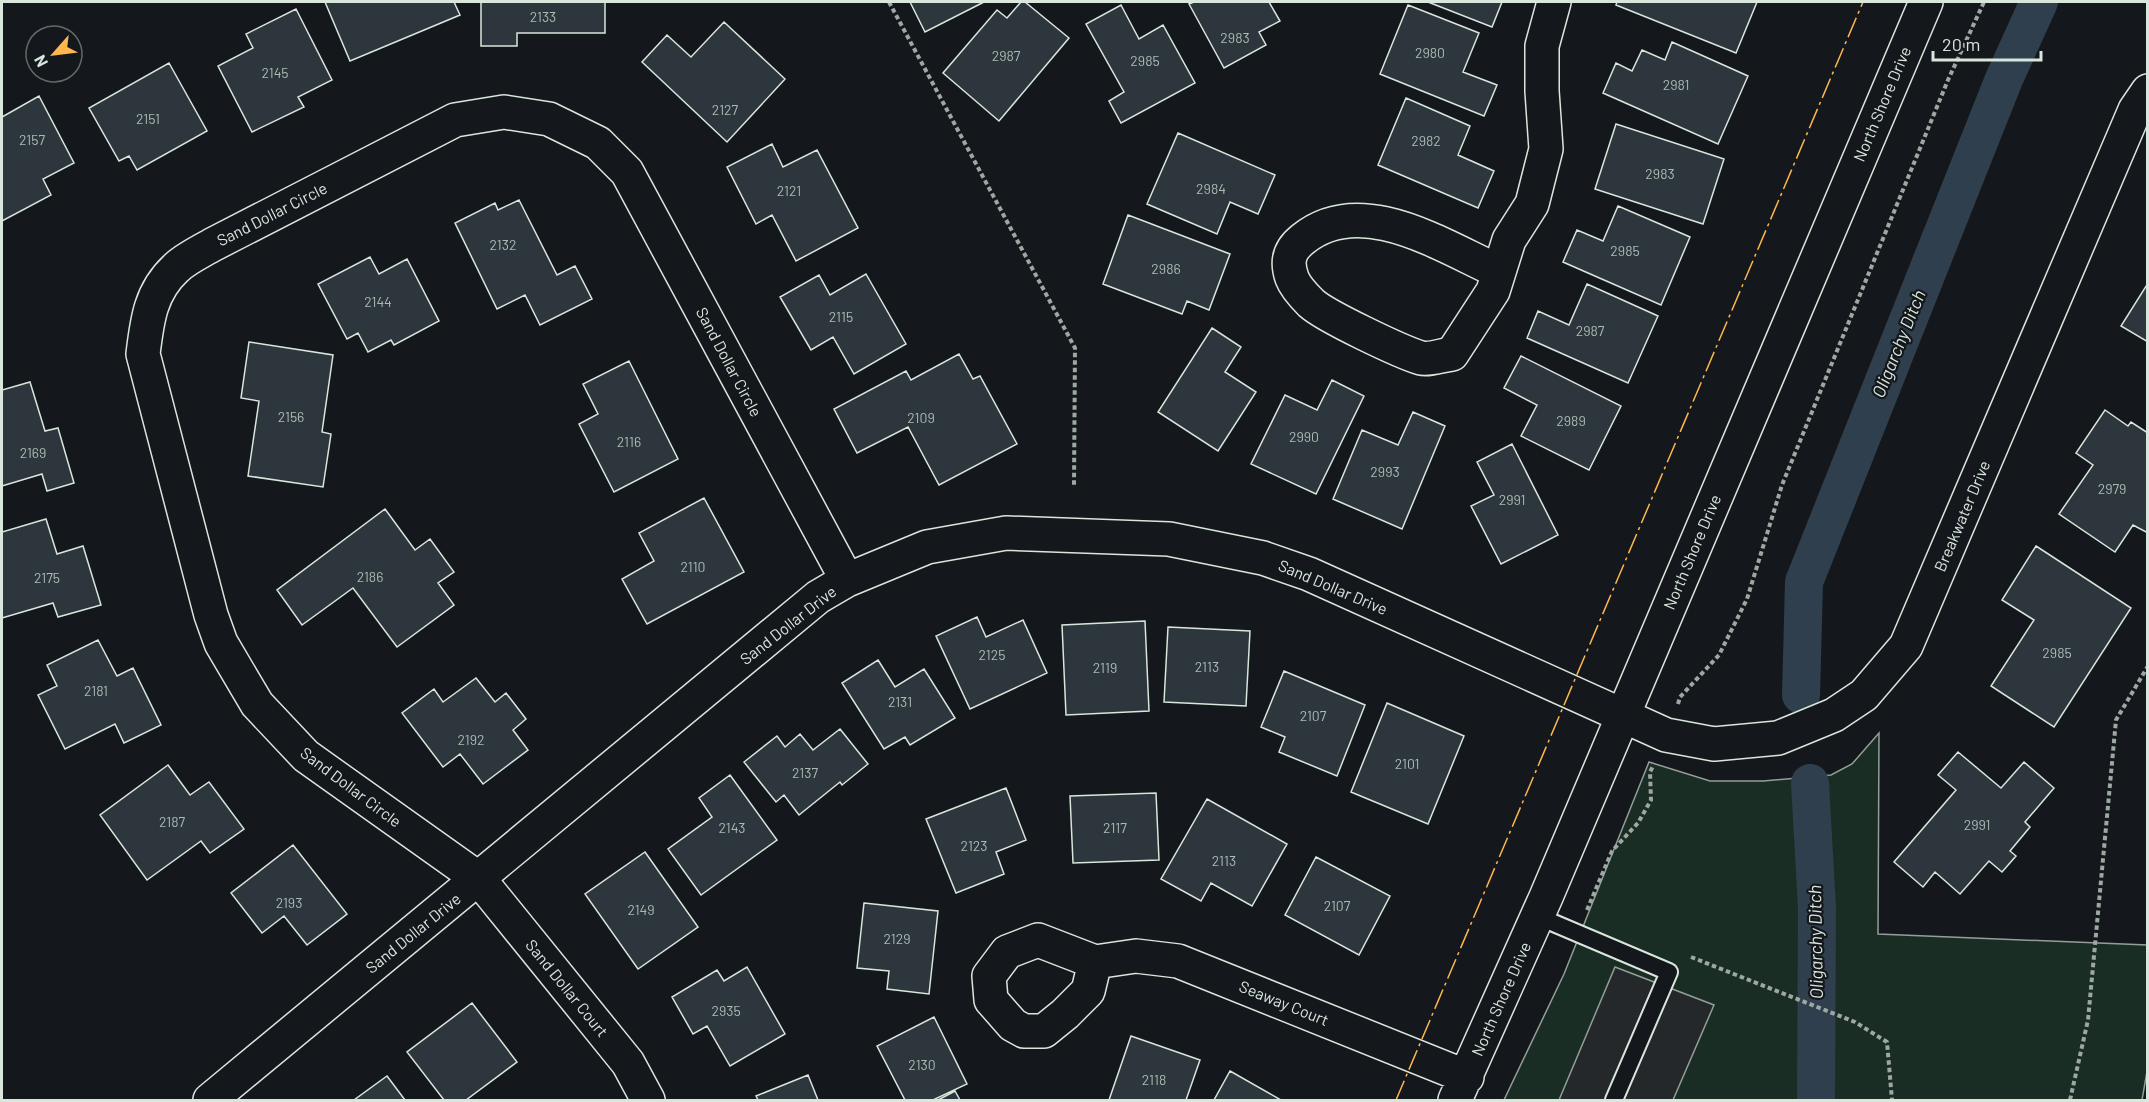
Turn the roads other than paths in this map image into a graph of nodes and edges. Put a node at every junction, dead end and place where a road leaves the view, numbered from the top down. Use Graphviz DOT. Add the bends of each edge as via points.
graph roads {
  1 [pos="1554,2"];
  2 [pos="1926,2"];
  3 [pos="2148,91"];
  4 [pos="1498,271"];
  5 [pos="847,580"];
  6 [pos="1622,716"];
  7 [pos="479,879"];
  8 [pos="1538,916"];
  9 [pos="1095,962"];
  10 [pos="1461,1089"];
  11 [pos="210,1101"];
  12 [pos="648,1101"];
  13 [pos="1614,1101"];
  1 -- 4 [label="street" via="1542,46 1546,149 1532,204 1509,240"];
  2 -- 6 [label="street, North Shore Drive"];
  3 -- 6 [label="street, Breakwater Drive" via="2135,110 1906,646 1864,695 1834,715 1778,738 1714,744 1666,735"];
  4 -- 4 [label="street" via="1404,229 1365,220 1336,222 1314,230 1293,247 1288,261 1292,281 1312,304 1423,358 1452,354 1493,291"];
  5 -- 6 [label="street, Sand Dollar Drive" via="927,547 1006,533 1169,539 1263,558 1309,574"];
  5 -- 7 [label="street, Sand Dollar Drive" via="818,597"];
  5 -- 7 [label="street, Sand Dollar Circle" via="627,172 598,143 549,118 504,112 455,120 212,245 176,268 148,312 143,354 221,643 257,704 306,756"];
  6 -- 8 [label="street, North Shore Drive"];
  7 -- 11 [label="street, Sand Dollar Drive"];
  7 -- 12 [label="street, Sand Dollar Court" via="628,1064"];
  8 -- 10 [label="street, North Shore Drive"];
  8 -- 13 [label="lane" via="1669,972"];
  9 -- 10 [label="street, Seaway Court" via="1136,956 1178,961"];
}
